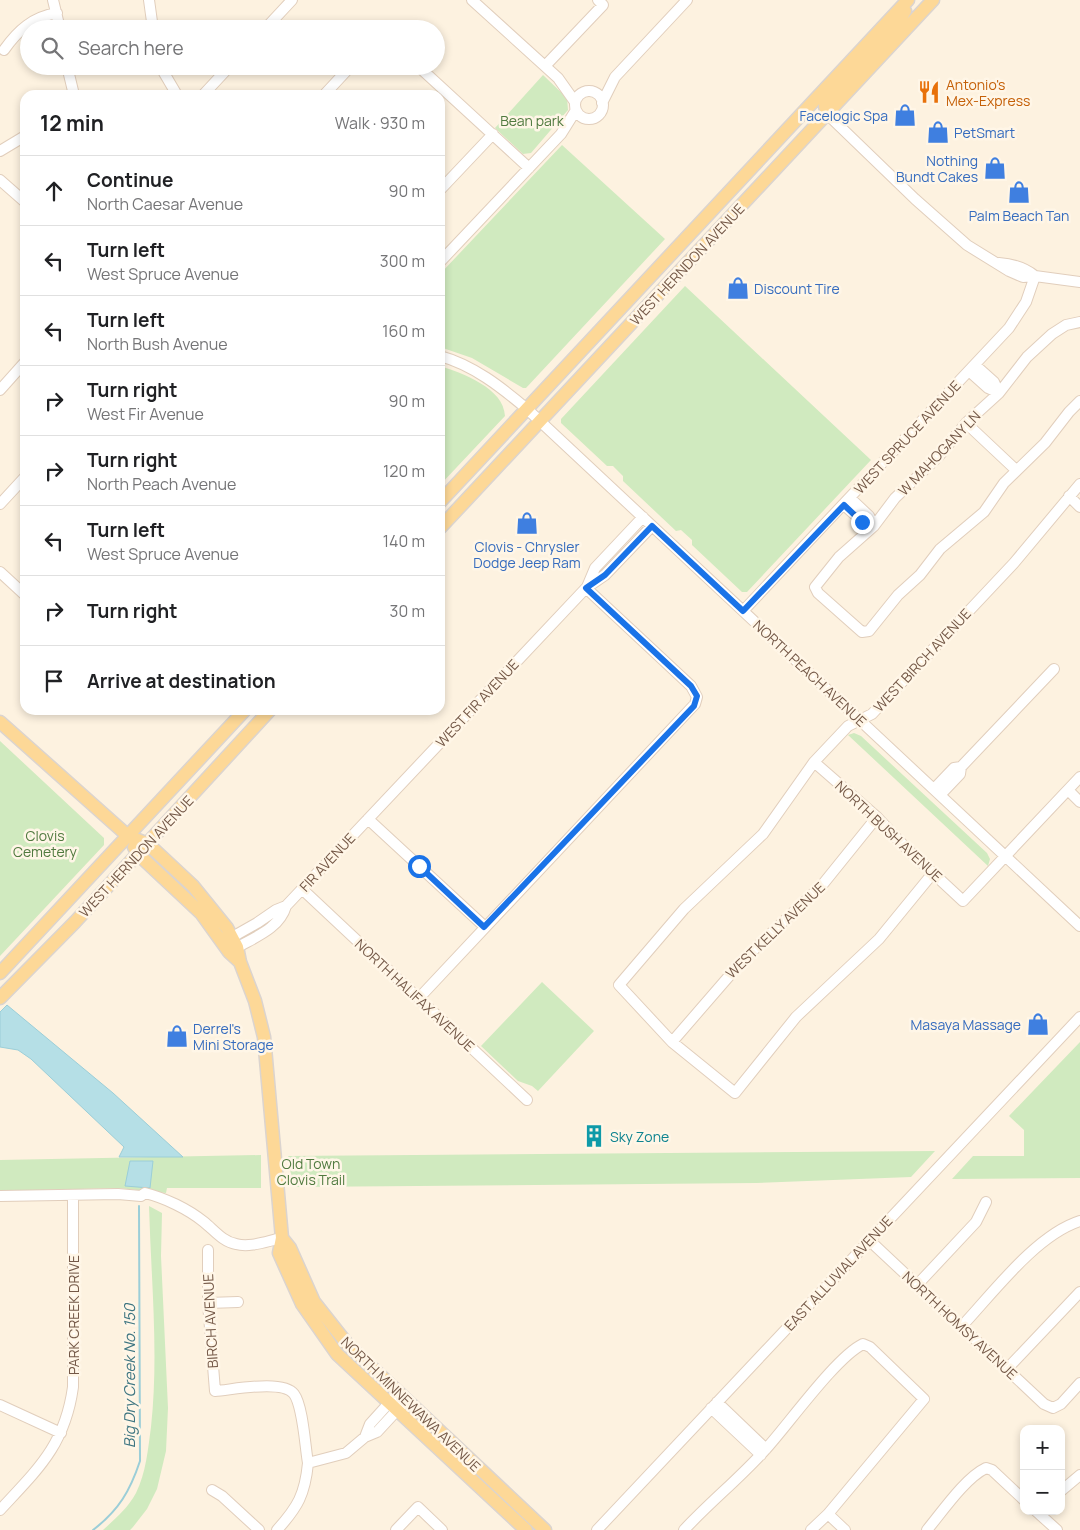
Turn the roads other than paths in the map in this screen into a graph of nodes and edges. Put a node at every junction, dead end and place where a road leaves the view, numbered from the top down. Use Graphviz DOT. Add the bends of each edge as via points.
graph roads {
  1 [pos="53,0"];
  2 [pos="149,0"];
  3 [pos="292,0"];
  4 [pos="472,0"];
  5 [pos="687,0"];
  6 [pos="910,0"];
  7 [pos="933,0"];
  8 [pos="600,2"];
  9 [pos="57,13"];
  10 [pos="35,20"];
  11 [pos="58,20"];
  12 [pos="152,20"];
  13 [pos="273,20"];
  14 [pos="20,31"];
  15 [pos="4,50"];
  16 [pos="545,66"];
  17 [pos="69,75"];
  18 [pos="165,75"];
  19 [pos="222,75"];
  20 [pos="343,75"];
  21 [pos="428,75"];
  22 [pos="558,78"];
  23 [pos="615,78"];
  24 [pos="73,90"];
  25 [pos="174,90"];
  26 [pos="208,90"];
  27 [pos="329,90"];
  28 [pos="444,90"];
  29 [pos="445,90"];
  30 [pos="589,92"];
  31 [pos="602,103"];
  32 [pos="576,106"];
  33 [pos="827,114"];
  34 [pos="585,119"];
  35 [pos="493,134"];
  36 [pos="561,134"];
  37 [pos="20,139"];
  38 [pos="0,151"];
  39 [pos="529,168"];
  40 [pos="0,180"];
  41 [pos="445,185"];
  42 [pos="20,198"];
  43 [pos="445,257"];
  44 [pos="1035,276"];
  45 [pos="1080,282"];
  46 [pos="1080,322"];
  47 [pos="445,358"];
  48 [pos="20,368"];
  49 [pos="972,368"];
  50 [pos="0,390"];
  51 [pos="999,393"];
  52 [pos="1080,401"];
  53 [pos="527,409"];
  54 [pos="540,421"];
  55 [pos="966,423"];
  56 [pos="1016,470"];
  57 [pos="20,482"];
  58 [pos="1080,484"];
  59 [pos="1069,496"];
  60 [pos="445,497"];
  61 [pos="847,501"];
  62 [pos="0,504"];
  63 [pos="1080,506"];
  64 [pos="643,517"];
  65 [pos="445,523"];
  66 [pos="652,526"];
  67 [pos="874,526"];
  68 [pos="0,572"];
  69 [pos="586,588"];
  70 [pos="20,590"];
  71 [pos="743,611"];
  72 [pos="1054,669"];
  73 [pos="240,715"];
  74 [pos="265,715"];
  75 [pos="860,720"];
  76 [pos="0,722"];
  77 [pos="814,762"];
  78 [pos="1080,777"];
  79 [pos="1068,790"];
  80 [pos="937,792"];
  81 [pos="1080,802"];
  82 [pos="877,817"];
  83 [pos="368,819"];
  84 [pos="128,836"];
  85 [pos="148,844"];
  86 [pos="138,854"];
  87 [pos="1005,857"];
  88 [pos="933,873"];
  89 [pos="302,890"];
  90 [pos="1080,926"];
  91 [pos="484,927"];
  92 [pos="231,944"];
  93 [pos="0,973"];
  94 [pos="0,998"];
  95 [pos="418,998"];
  96 [pos="1080,1017"];
  97 [pos="672,1042"];
  98 [pos="528,1100"];
  99 [pos="0,1196"];
  100 [pos="73,1196"];
  101 [pos="986,1202"];
  102 [pos="1080,1221"];
  103 [pos="282,1238"];
  104 [pos="869,1240"];
  105 [pos="208,1250"];
  106 [pos="917,1285"];
  107 [pos="1080,1292"];
  108 [pos="238,1302"];
  109 [pos="208,1303"];
  110 [pos="962,1326"];
  111 [pos="1006,1370"];
  112 [pos="1080,1383"];
  113 [pos="398,1402"];
  114 [pos="0,1405"];
  115 [pos="714,1405"];
  116 [pos="61,1433"];
  117 [pos="764,1452"];
  118 [pos="308,1462"];
  119 [pos="1080,1475"];
  120 [pos="1065,1488"];
  121 [pos="212,1490"];
  122 [pos="1020,1496"];
  123 [pos="0,1510"];
  124 [pos="828,1514"];
  125 [pos="1040,1515"];
  126 [pos="1050,1528"];
  127 [pos="259,1530"];
  128 [pos="277,1530"];
  129 [pos="396,1530"];
  130 [pos="442,1530"];
  131 [pos="526,1530"];
  132 [pos="545,1530"];
  133 [pos="597,1530"];
  134 [pos="684,1530"];
  135 [pos="811,1530"];
  136 [pos="845,1530"];
  137 [pos="927,1530"];
  1 -- 9 [label="street"];
  2 -- 12 [label="street"];
  3 -- 13 [label="street"];
  4 -- 16 [label="street"];
  5 -- 23 [label="street"];
  6 -- 33 [label="main road" via="896,26 830,98 825,106"];
  6 -- 53 [label="main road, WEST HERNDON AVENUE"];
  7 -- 33 [label="main road, WEST HERNDON AVENUE"];
  8 -- 16 [label="street"];
  9 -- 10 [label="street"];
  9 -- 11 [label="street"];
  14 -- 15 [label="street"];
  16 -- 22 [label="street"];
  17 -- 24 [label="street"];
  18 -- 25 [label="street"];
  19 -- 26 [label="street"];
  20 -- 27 [label="street"];
  21 -- 28 [label="street"];
  22 -- 30 [label="street"];
  22 -- 32 [label="street"];
  23 -- 30 [label="street"];
  23 -- 31 [label="street"];
  29 -- 35 [label="street"];
  30 -- 31 [label="street" via="597,94"];
  30 -- 32 [label="street"];
  31 -- 34 [label="street" via="598,116"];
  32 -- 34 [label="street"];
  32 -- 36 [label="street"];
  33 -- 44 [label="street" via="954,236 999,264 1012,264"];
  33 -- 54 [label="main road, WEST HERNDON AVENUE"];
  34 -- 36 [label="street"];
  35 -- 39 [label="street"];
  35 -- 41 [label="street"];
  36 -- 39 [label="street"];
  37 -- 38 [label="street"];
  39 -- 43 [label="street"];
  40 -- 42 [label="street"];
  44 -- 45 [label="street"];
  44 -- 49 [label="street, WEST SPRUCE AVENUE" via="1019,316"];
  46 -- 51 [label="street, W MAHOGANY LN" via="1066,325 1052,334 1027,357"];
  47 -- 53 [label="street, NORTH PEACH AVENUE" via="489,379"];
  48 -- 50 [label="street"];
  49 -- 51 [label="street" via="988,388"];
  49 -- 61 [label="street, WEST SPRUCE AVENUE"];
  51 -- 55 [label="street, W MAHOGANY LN"];
  52 -- 56 [label="street" via="1045,443"];
  53 -- 54 [label="street, NORTH PEACH AVENUE"];
  53 -- 60 [label="main road, WEST HERNDON AVENUE"];
  54 -- 64 [label="street, NORTH PEACH AVENUE"];
  54 -- 65 [label="main road, WEST HERNDON AVENUE"];
  55 -- 56 [label="street"];
  55 -- 67 [label="street, W MAHOGANY LN"];
  56 -- 67 [label="street, W MAHOGANY LN" via="984,512 940,549 869,631 862,632 815,587 839,557"];
  57 -- 62 [label="street"];
  58 -- 59 [label="street, WEST BIRCH AVENUE"];
  59 -- 63 [label="street"];
  59 -- 75 [label="street, WEST BIRCH AVENUE" via="1014,563 872,714"];
  61 -- 67 [label="street" via="862,522"];
  61 -- 71 [label="street, WEST SPRUCE AVENUE"];
  64 -- 66 [label="street, NORTH PEACH AVENUE"];
  64 -- 69 [label="street, WEST FIR AVENUE" via="596,568"];
  66 -- 69 [label="street, WEST FIR AVENUE" via="605,575"];
  66 -- 71 [label="street, NORTH PEACH AVENUE"];
  68 -- 70 [label="street"];
  69 -- 83 [label="street, WEST FIR AVENUE"];
  69 -- 91 [label="street" via="691,686 697,696 694,706"];
  71 -- 75 [label="street, NORTH PEACH AVENUE"];
  72 -- 80 [label="street" via="961,767 954,768"];
  73 -- 84 [label="main road, WEST HERNDON AVENUE"];
  74 -- 85 [label="main road, WEST HERNDON AVENUE"];
  75 -- 77 [label="street, WEST BIRCH AVENUE" via="848,726"];
  75 -- 80 [label="street, NORTH PEACH AVENUE"];
  76 -- 84 [label="main road"];
  77 -- 82 [label="street, NORTH BUSH AVENUE"];
  77 -- 97 [label="street, WEST BIRCH AVENUE" via="763,834 684,909 619,985"];
  78 -- 79 [label="street"];
  79 -- 81 [label="street"];
  79 -- 87 [label="street"];
  80 -- 87 [label="street, NORTH PEACH AVENUE"];
  82 -- 88 [label="street, NORTH BUSH AVENUE"];
  82 -- 97 [label="street, WEST KELLY AVENUE" via="823,884 743,960"];
  83 -- 89 [label="street, FIR AVENUE"];
  83 -- 91 [label="street"];
  84 -- 85 [label="main road"];
  84 -- 86 [label="main road"];
  84 -- 93 [label="main road, WEST HERNDON AVENUE"];
  85 -- 86 [label="main road, WEST HERNDON AVENUE"];
  85 -- 92 [label="main road" via="193,886"];
  86 -- 92 [label="main road"];
  86 -- 94 [label="main road, WEST HERNDON AVENUE"];
  87 -- 88 [label="street, NORTH BUSH AVENUE" via="963,901"];
  87 -- 90 [label="street, NORTH PEACH AVENUE"];
  88 -- 97 [label="street" via="879,939 796,1017 734,1093"];
  89 -- 92 [label="street, FIR AVENUE" via="274,925"];
  89 -- 95 [label="street, NORTH HALIFAX AVENUE"];
  91 -- 95 [label="street"];
  92 -- 103 [label="main road, NORTH MINNEWAWA AVENUE" via="255,1001 264,1037"];
  95 -- 98 [label="street, NORTH HALIFAX AVENUE"];
  96 -- 104 [label="street, EAST ALLUVIAL AVENUE"];
  99 -- 100 [label="street"];
  100 -- 103 [label="street" via="141,1196 146,1193 162,1197 196,1216 230,1243 243,1245"];
  100 -- 116 [label="street, PARK CREEK DRIVE" via="72,1388"];
  101 -- 106 [label="street" via="976,1222"];
  102 -- 110 [label="street" via="1055,1232 1033,1251"];
  103 -- 113 [label="main road, NORTH MINNEWAWA AVENUE" via="279,1253 306,1311 337,1354"];
  104 -- 106 [label="street, NORTH HOMSY AVENUE"];
  104 -- 115 [label="street, EAST ALLUVIAL AVENUE"];
  105 -- 109 [label="street, BIRCH AVENUE"];
  106 -- 110 [label="street, NORTH HOMSY AVENUE"];
  107 -- 111 [label="street"];
  108 -- 109 [label="street"];
  109 -- 118 [label="street, BIRCH AVENUE" via="214,1391 276,1386 290,1390 298,1401"];
  110 -- 111 [label="street, NORTH HOMSY AVENUE"];
  111 -- 112 [label="street, NORTH HOMSY AVENUE" via="1044,1404 1053,1408 1061,1404"];
  113 -- 118 [label="street" via="370,1424 365,1437 351,1450 341,1456"];
  113 -- 131 [label="main road, NORTH MINNEWAWA AVENUE"];
  113 -- 132 [label="main road, NORTH MINNEWAWA AVENUE"];
  114 -- 116 [label="street"];
  115 -- 117 [label="street"];
  115 -- 133 [label="street, EAST ALLUVIAL AVENUE"];
  116 -- 123 [label="street, PARK CREEK DRIVE" via="45,1461"];
  117 -- 124 [label="street" via="828,1376 863,1344 870,1346 919,1393 924,1399 920,1406"];
  117 -- 134 [label="street"];
  118 -- 128 [label="street" via="303,1495"];
  119 -- 120 [label="street"];
  121 -- 127 [label="street"];
  122 -- 137 [label="street" via="986,1468"];
  124 -- 135 [label="street"];
  124 -- 136 [label="street"];
  125 -- 126 [label="street"];
  129 -- 130 [label="street" via="418,1507"];
}
